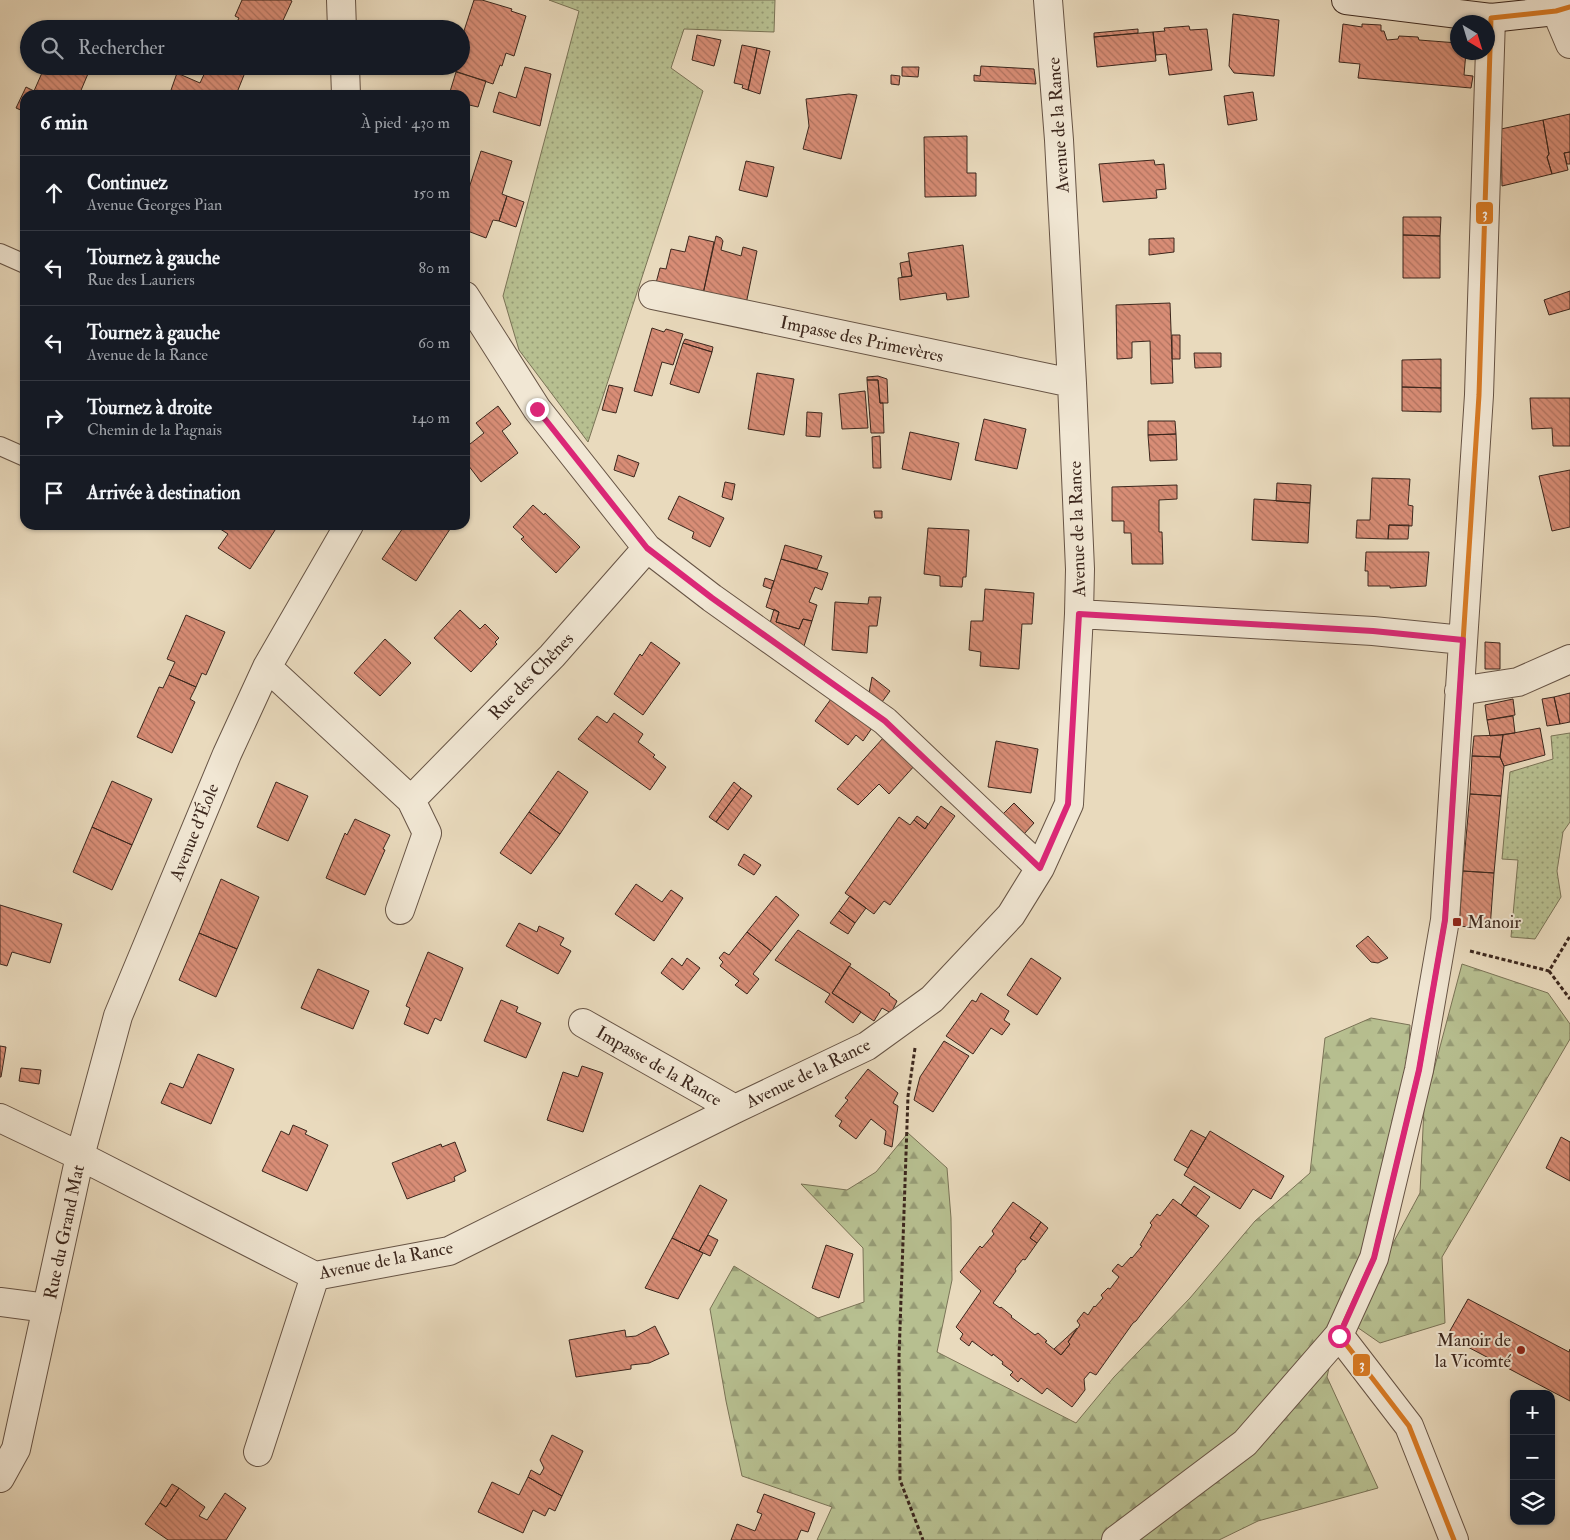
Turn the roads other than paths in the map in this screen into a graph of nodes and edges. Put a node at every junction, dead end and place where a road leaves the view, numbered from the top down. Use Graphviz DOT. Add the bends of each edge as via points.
graph roads {
  1 [pos="341,0"];
  2 [pos="1048,0"];
  3 [pos="1346,0"];
  4 [pos="1563,9"];
  5 [pos="1481,12"];
  6 [pos="342,20"];
  7 [pos="1570,44"];
  8 [pos="345,75"];
  9 [pos="346,90"];
  10 [pos="0,253"];
  11 [pos="20,262"];
  12 [pos="652,295"];
  13 [pos="470,304"];
  14 [pos="1072,383"];
  15 [pos="0,446"];
  16 [pos="20,455"];
  17 [pos="346,530"];
  18 [pos="647,548"];
  19 [pos="1079,614"];
  20 [pos="1463,640"];
  21 [pos="1570,659"];
  22 [pos="267,667"];
  23 [pos="1459,691"];
  24 [pos="410,800"];
  25 [pos="1040,868"];
  26 [pos="400,910"];
  27 [pos="583,1023"];
  28 [pos="735,1109"];
  29 [pos="0,1118"];
  30 [pos="80,1156"];
  31 [pos="315,1276"];
  32 [pos="0,1302"];
  33 [pos="47,1308"];
  34 [pos="1339,1336"];
  35 [pos="258,1452"];
  36 [pos="0,1478"];
  37 [pos="1116,1540"];
  38 [pos="1454,1540"];
  1 -- 6 [label="street"];
  2 -- 14 [label="street, Avenue de la Rance" via="1060,140"];
  3 -- 5 [label="street"];
  4 -- 5 [label="street"];
  4 -- 7 [label="street"];
  5 -- 20 [label="street" via="1479,395"];
  8 -- 9 [label="street"];
  10 -- 11 [label="lane"];
  12 -- 14 [label="street, Impasse des Primevères"];
  13 -- 18 [label="street" via="537,409"];
  14 -- 19 [label="street, Avenue de la Rance"];
  15 -- 16 [label="lane"];
  17 -- 22 [label="street, Avenue d'Éole"];
  18 -- 24 [label="street, Rue des Chênes" via="552,656"];
  18 -- 25 [label="street" via="885,721"];
  19 -- 20 [label="street" via="1373,631"];
  19 -- 25 [label="street, Avenue de la Rance" via="1068,804"];
  20 -- 23 [label="street"];
  21 -- 23 [label="street" via="1518,682"];
  22 -- 24 [label="street"];
  22 -- 30 [label="street, Avenue d'Éole" via="227,754 118,1016"];
  23 -- 34 [label="street" via="1445,920 1419,1070 1374,1258"];
  24 -- 26 [label="street" via="427,834"];
  25 -- 28 [label="street, Avenue de la Rance" via="1011,915 932,999 867,1046"];
  27 -- 28 [label="street, Impasse de la Rance"];
  28 -- 31 [label="street, Avenue de la Rance" via="449,1251"];
  29 -- 30 [label="street, Avenue de la Rance"];
  30 -- 31 [label="street, Avenue de la Rance"];
  30 -- 33 [label="street, Rue du Grand Mat"];
  31 -- 35 [label="street"];
  32 -- 33 [label="street, Rue du Grand Mat"];
  33 -- 36 [label="street, Rue du Grand Mat" via="16,1449"];
  34 -- 37 [label="street" via="1245,1443"];
  34 -- 38 [label="street" via="1409,1426"];
}
